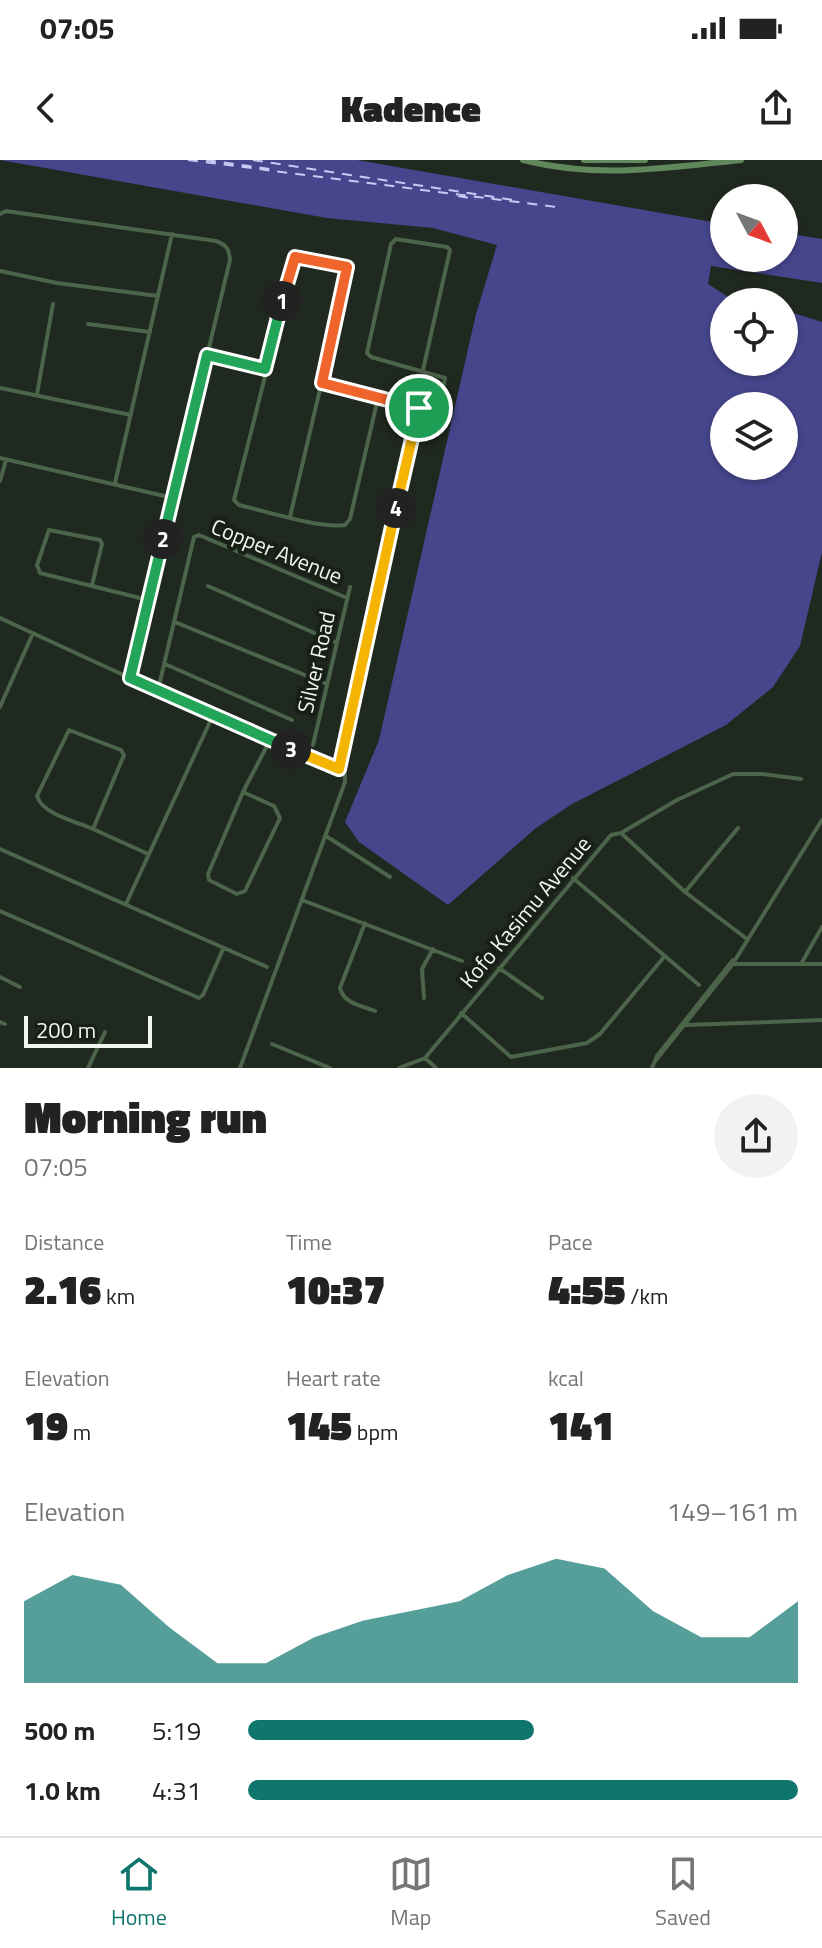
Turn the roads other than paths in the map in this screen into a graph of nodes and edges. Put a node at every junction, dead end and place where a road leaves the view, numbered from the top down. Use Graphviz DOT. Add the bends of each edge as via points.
graph roads {
  1 [pos="523,160"];
  2 [pos="584,160"];
  3 [pos="645,160"];
  4 [pos="741,160"];
  5 [pos="547,163"];
  6 [pos="0,214"];
  7 [pos="172,234"];
  8 [pos="0,271"];
  9 [pos="158,296"];
  10 [pos="53,304"];
  11 [pos="88,324"];
  12 [pos="150,332"];
  13 [pos="207,355"];
  14 [pos="265,369"];
  15 [pos="423,370"];
  16 [pos="322,383"];
  17 [pos="0,388"];
  18 [pos="37,394"];
  19 [pos="378,398"];
  20 [pos="419,408"];
  21 [pos="131,415"];
  22 [pos="3,459"];
  23 [pos="0,481"];
  24 [pos="115,483"];
  25 [pos="173,498"];
  26 [pos="290,517"];
  27 [pos="92,585"];
  28 [pos="208,586"];
  29 [pos="350,587"];
  30 [pos="347,598"];
  31 [pos="148,600"];
  32 [pos="0,618"];
  33 [pos="175,622"];
  34 [pos="33,633"];
  35 [pos="337,643"];
  36 [pos="165,664"];
  37 [pos="130,678"];
  38 [pos="327,684"];
  39 [pos="158,690"];
  40 [pos="0,707"];
  41 [pos="213,715"];
  42 [pos="292,720"];
  43 [pos="270,740"];
  44 [pos="313,745"];
  45 [pos="339,769"];
  46 [pos="801,779"];
  47 [pos="243,792"];
  48 [pos="822,820"];
  49 [pos="738,828"];
  50 [pos="93,829"];
  51 [pos="621,833"];
  52 [pos="326,836"];
  53 [pos="0,849"];
  54 [pos="7,852"];
  55 [pos="148,854"];
  56 [pos="0,856"];
  57 [pos="390,877"];
  58 [pos="573,878"];
  59 [pos="685,892"];
  60 [pos="302,900"];
  61 [pos="126,904"];
  62 [pos="0,911"];
  63 [pos="365,923"];
  64 [pos="822,927"];
  65 [pos="747,939"];
  66 [pos="223,949"];
  67 [pos="433,949"];
  68 [pos="664,957"];
  69 [pos="462,961"];
  70 [pos="731,963"];
  71 [pos="801,964"];
  72 [pos="822,964"];
  73 [pos="267,967"];
  74 [pos="499,968"];
  75 [pos="0,977"];
  76 [pos="699,985"];
  77 [pos="20,987"];
  78 [pos="424,998"];
  79 [pos="542,998"];
  80 [pos="375,1011"];
  81 [pos="461,1013"];
  82 [pos="822,1020"];
  83 [pos="685,1024"];
  84 [pos="105,1032"];
  85 [pos="272,1044"];
  86 [pos="425,1058"];
  87 [pos="88,1068"];
  88 [pos="240,1068"];
  89 [pos="330,1068"];
  90 [pos="399,1068"];
  91 [pos="436,1068"];
  92 [pos="652,1068"];
  1 -- 5 [label="main road"];
  2 -- 3 [label="main road"];
  4 -- 5 [label="main road" via="619,173"];
  6 -- 7 [label="street"];
  7 -- 9 [label="street"];
  7 -- 13 [label="street" via="216,241 229,250"];
  8 -- 9 [label="street"];
  9 -- 12 [label="street"];
  10 -- 18 [label="street"];
  11 -- 12 [label="street"];
  12 -- 21 [label="street"];
  13 -- 14 [label="street"];
  13 -- 25 [label="street"];
  14 -- 16 [label="street" via="293,260 298,256 343,265 348,270"];
  14 -- 26 [label="street" via="234,500"];
  15 -- 15 [label="street" via="371,357 366,349 391,244 400,238 450,250"];
  15 -- 20 [label="street" via="445,378 440,408"];
  16 -- 19 [label="street"];
  16 -- 26 [label="street"];
  17 -- 18 [label="street"];
  18 -- 21 [label="street"];
  19 -- 20 [label="street"];
  19 -- 26 [label="street" via="350,519 336,527"];
  20 -- 45 [label="street"];
  21 -- 24 [label="street"];
  22 -- 23 [label="street"];
  22 -- 24 [label="street"];
  24 -- 25 [label="street"];
  25 -- 31 [label="street"];
  27 -- 27 [label="street" via="100,540 49,530 37,565 40,573"];
  27 -- 31 [label="street"];
  28 -- 35 [label="street"];
  29 -- 30 [label="street, Silver Road"];
  30 -- 33 [label="street, Copper Avenue" via="199,535 194,537"];
  30 -- 35 [label="street, Silver Road"];
  31 -- 37 [label="street"];
  32 -- 34 [label="street"];
  33 -- 36 [label="street"];
  33 -- 38 [label="street"];
  34 -- 37 [label="street"];
  34 -- 40 [label="street"];
  35 -- 38 [label="street, Silver Road"];
  36 -- 39 [label="street"];
  36 -- 42 [label="street"];
  37 -- 39 [label="street"];
  38 -- 44 [label="street, Silver Road"];
  39 -- 41 [label="street"];
  41 -- 43 [label="street"];
  41 -- 55 [label="street"];
  43 -- 45 [label="street"];
  43 -- 47 [label="street"];
  45 -- 52 [label="street" via="345,782"];
  46 -- 51 [label="street, Kofo Kasimu Avenue" via="733,774"];
  47 -- 47 [label="street" via="208,874 209,880 237,894 245,891 280,818 274,806"];
  48 -- 65 [label="street"];
  49 -- 59 [label="street"];
  50 -- 50 [label="street" via="51,810 37,796 69,730 124,755"];
  50 -- 55 [label="street"];
  51 -- 58 [label="street, Kofo Kasimu Avenue" via="611,835"];
  51 -- 59 [label="street"];
  52 -- 57 [label="street"];
  52 -- 60 [label="street"];
  53 -- 54 [label="street"];
  54 -- 56 [label="street"];
  54 -- 61 [label="street"];
  55 -- 61 [label="street"];
  58 -- 68 [label="street"];
  58 -- 74 [label="street, Kofo Kasimu Avenue"];
  59 -- 65 [label="street"];
  60 -- 63 [label="street"];
  60 -- 88 [label="street"];
  61 -- 66 [label="street"];
  62 -- 66 [label="street" via="199,998"];
  63 -- 67 [label="street"];
  63 -- 80 [label="street" via="340,988 346,999"];
  64 -- 71 [label="street"];
  65 -- 70 [label="street"];
  66 -- 73 [label="street"];
  67 -- 69 [label="street"];
  67 -- 78 [label="street" via="422,969"];
  68 -- 76 [label="street"];
  68 -- 81 [label="street" via="587,1043 511,1057"];
  70 -- 71 [label="street"];
  70 -- 83 [label="street"];
  71 -- 72 [label="street"];
  74 -- 79 [label="street"];
  74 -- 81 [label="street, Kofo Kasimu Avenue"];
  75 -- 77 [label="street"];
  81 -- 86 [label="street, Kofo Kasimu Avenue"];
  82 -- 83 [label="street"];
  83 -- 92 [label="street"];
  84 -- 87 [label="street"];
  85 -- 89 [label="street"];
  86 -- 90 [label="street"];
  86 -- 91 [label="street"];
}
